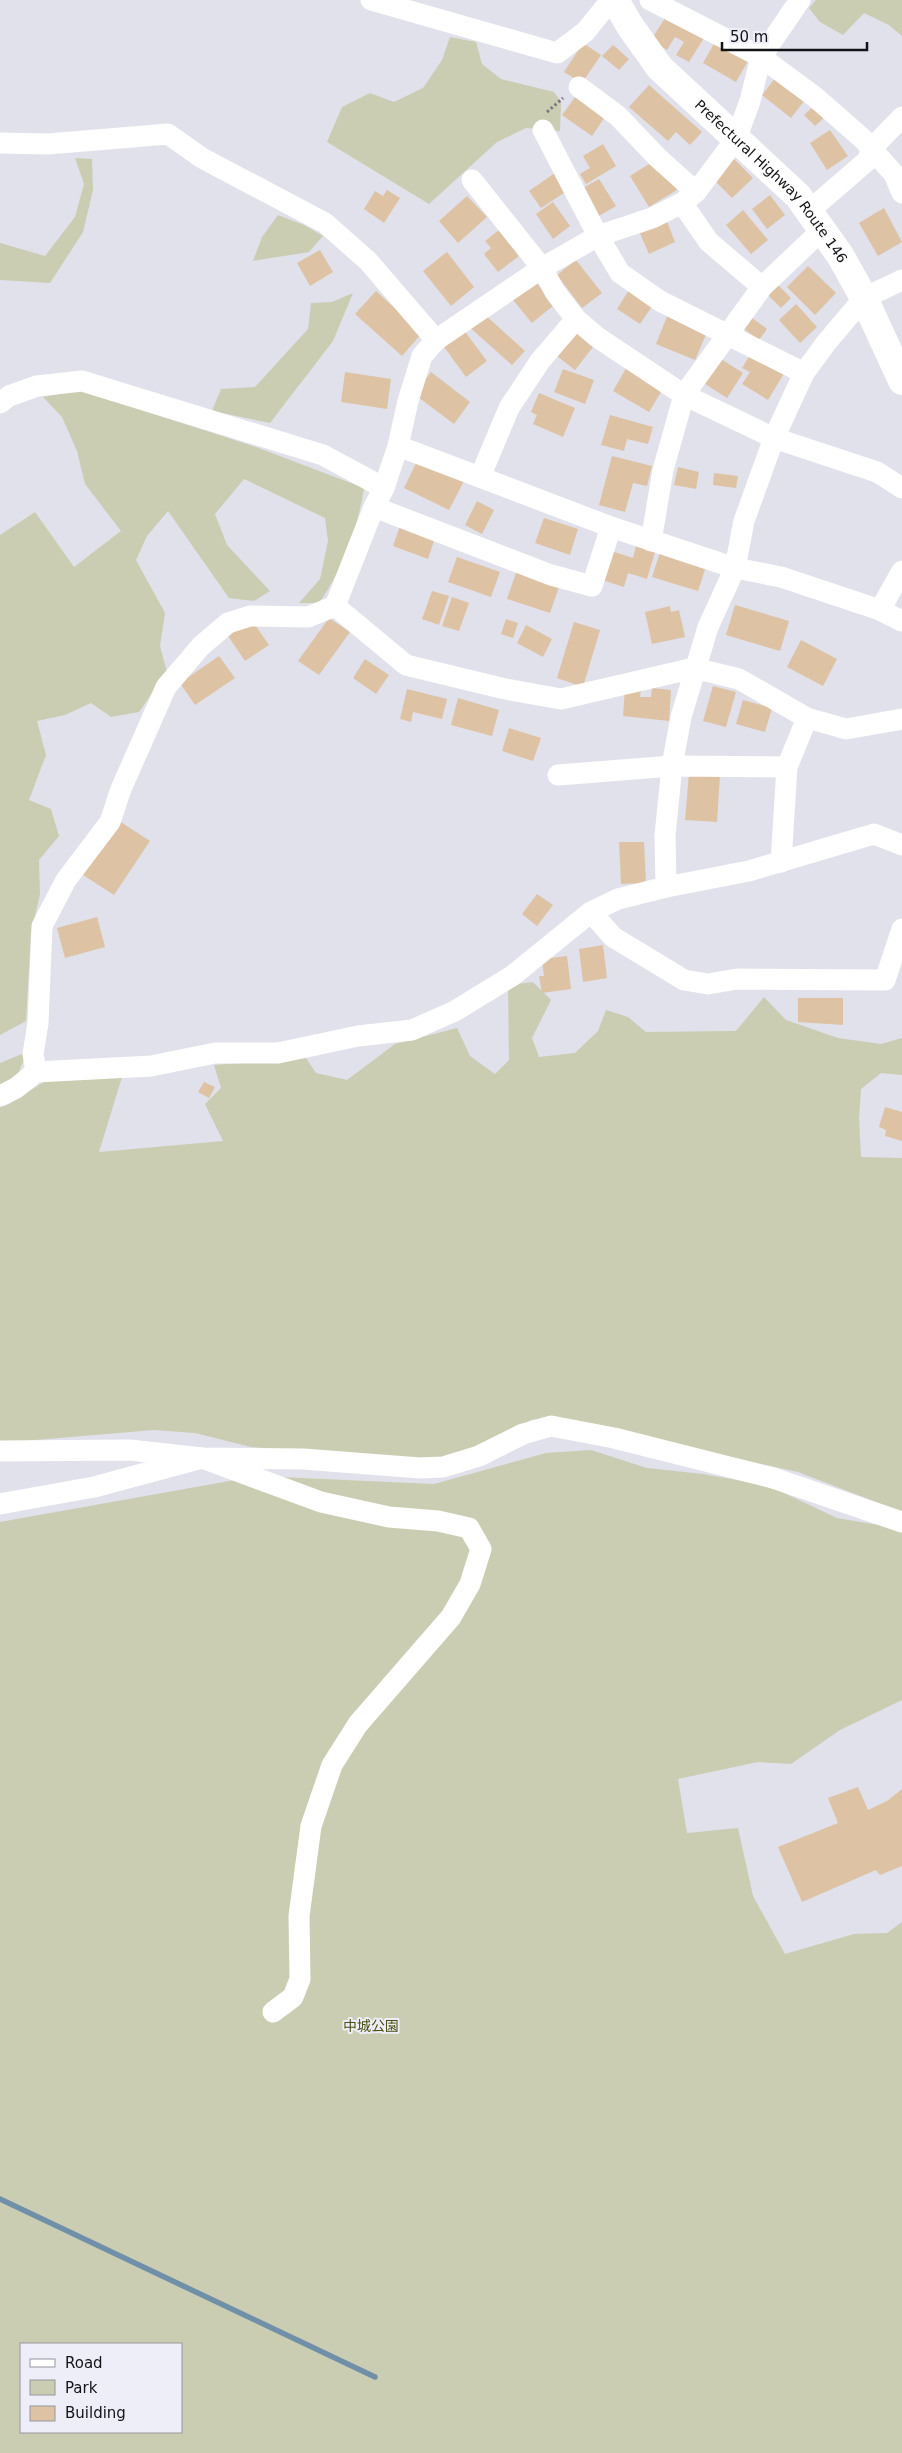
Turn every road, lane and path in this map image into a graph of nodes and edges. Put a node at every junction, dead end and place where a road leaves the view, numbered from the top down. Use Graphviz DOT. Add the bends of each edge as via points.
graph roads {
  1 [pos="371,0"];
  2 [pos="613,0"];
  3 [pos="650,0"];
  4 [pos="800,0"];
  5 [pos="761,57"];
  6 [pos="579,87"];
  7 [pos="902,117"];
  8 [pos="543,130"];
  9 [pos="736,139"];
  10 [pos="0,143"];
  11 [pos="871,149"];
  12 [pos="472,180"];
  13 [pos="902,193"];
  14 [pos="689,198"];
  15 [pos="816,221"];
  16 [pos="598,236"];
  17 [pos="542,268"];
  18 [pos="902,280"];
  19 [pos="762,287"];
  20 [pos="864,298"];
  21 [pos="576,319"];
  22 [pos="726,334"];
  23 [pos="436,340"];
  24 [pos="804,373"];
  25 [pos="902,381"];
  26 [pos="684,394"];
  27 [pos="0,403"];
  28 [pos="774,438"];
  29 [pos="398,446"];
  30 [pos="480,477"];
  31 [pos="384,488"];
  32 [pos="902,488"];
  33 [pos="374,507"];
  34 [pos="611,527"];
  35 [pos="650,541"];
  36 [pos="735,568"];
  37 [pos="902,571"];
  38 [pos="335,606"];
  39 [pos="880,610"];
  40 [pos="902,621"];
  41 [pos="694,668"];
  42 [pos="808,718"];
  43 [pos="902,719"];
  44 [pos="672,766"];
  45 [pos="787,767"];
  46 [pos="558,775"];
  47 [pos="902,845"];
  48 [pos="781,862"];
  49 [pos="666,887"];
  50 [pos="591,912"];
  51 [pos="902,929"];
  52 [pos="893,982"];
  53 [pos="36,1072"];
  54 [pos="0,1096"];
  55 [pos="0,1451"];
  56 [pos="202,1458"];
  57 [pos="0,1504"];
  58 [pos="902,1522"];
  59 [pos="273,2012"];
  1 -- 2 [label="street" via="557,53 585,32"];
  2 -- 9 [label="main road, Prefectural Highway Route 146" via="660,68"];
  3 -- 5 [label="street"];
  4 -- 5 [label="street"];
  5 -- 9 [label="street"];
  5 -- 11 [label="street" via="815,97"];
  6 -- 14 [label="street" via="618,116 657,157"];
  7 -- 11 [label="street"];
  8 -- 16 [label="street"];
  9 -- 14 [label="street"];
  9 -- 15 [label="main road, Prefectural Highway Route 146" via="791,189"];
  10 -- 23 [label="street" via="48,144 168,134 202,158 325,223 368,261"];
  11 -- 13 [label="street" via="894,174"];
  11 -- 15 [label="street" via="868,160"];
  12 -- 17 [label="street"];
  14 -- 16 [label="street" via="652,218"];
  14 -- 19 [label="street" via="709,242"];
  15 -- 19 [label="street"];
  15 -- 20 [label="main road, Prefectural Highway Route 146"];
  16 -- 17 [label="street"];
  16 -- 22 [label="street" via="620,273 660,301"];
  17 -- 21 [label="street"];
  17 -- 23 [label="street"];
  18 -- 20 [label="street"];
  19 -- 22 [label="street"];
  20 -- 24 [label="street"];
  20 -- 25 [label="main road, Prefectural Highway Route 146"];
  21 -- 26 [label="street" via="597,337"];
  21 -- 30 [label="street" via="540,361 509,408"];
  22 -- 24 [label="street"];
  22 -- 26 [label="street"];
  23 -- 29 [label="street" via="422,356"];
  24 -- 28 [label="street"];
  26 -- 28 [label="street"];
  26 -- 35 [label="street" via="663,470"];
  27 -- 31 [label="street" via="8,396 37,386 82,381 323,455"];
  28 -- 32 [label="street" via="876,472"];
  28 -- 36 [label="street" via="744,521"];
  29 -- 30 [label="street"];
  29 -- 31 [label="street"];
  30 -- 34 [label="street"];
  31 -- 33 [label="street"];
  33 -- 34 [label="street" via="532,569 592,586"];
  33 -- 38 [label="street"];
  34 -- 35 [label="street"];
  35 -- 36 [label="street"];
  36 -- 39 [label="street" via="781,577"];
  36 -- 41 [label="street" via="708,627"];
  37 -- 39 [label="street"];
  38 -- 41 [label="street" via="406,666 561,699"];
  38 -- 53 [label="street" via="308,617 250,616 228,623 201,646 166,687 110,822 66,880 42,926 33,1054"];
  39 -- 40 [label="street"];
  41 -- 42 [label="street" via="739,679"];
  41 -- 44 [label="street"];
  42 -- 43 [label="street" via="846,729"];
  42 -- 45 [label="street"];
  44 -- 45 [label="street"];
  44 -- 46 [label="street"];
  44 -- 49 [label="street" via="665,835"];
  45 -- 48 [label="street"];
  47 -- 48 [label="street" via="874,834"];
  48 -- 49 [label="street"];
  49 -- 50 [label="street" via="618,899"];
  50 -- 52 [label="street" via="613,937 684,980 708,984 737,979"];
  50 -- 53 [label="street" via="512,976 456,1011 412,1030 358,1036 278,1053 215,1053 151,1066"];
  51 -- 52 [label="street"];
  53 -- 54 [label="street"];
  55 -- 56 [label="street" via="130,1450"];
  56 -- 57 [label="street" via="94,1487"];
  56 -- 58 [label="street" via="302,1459 443,1467 551,1426 614,1438 773,1478"];
  56 -- 59 [label="street" via="321,1502 389,1517 438,1521 469,1528 481,1549 470,1584 451,1617 358,1724 332,1764 311,1826 299,1916 300,1979 293,1997"];
}
